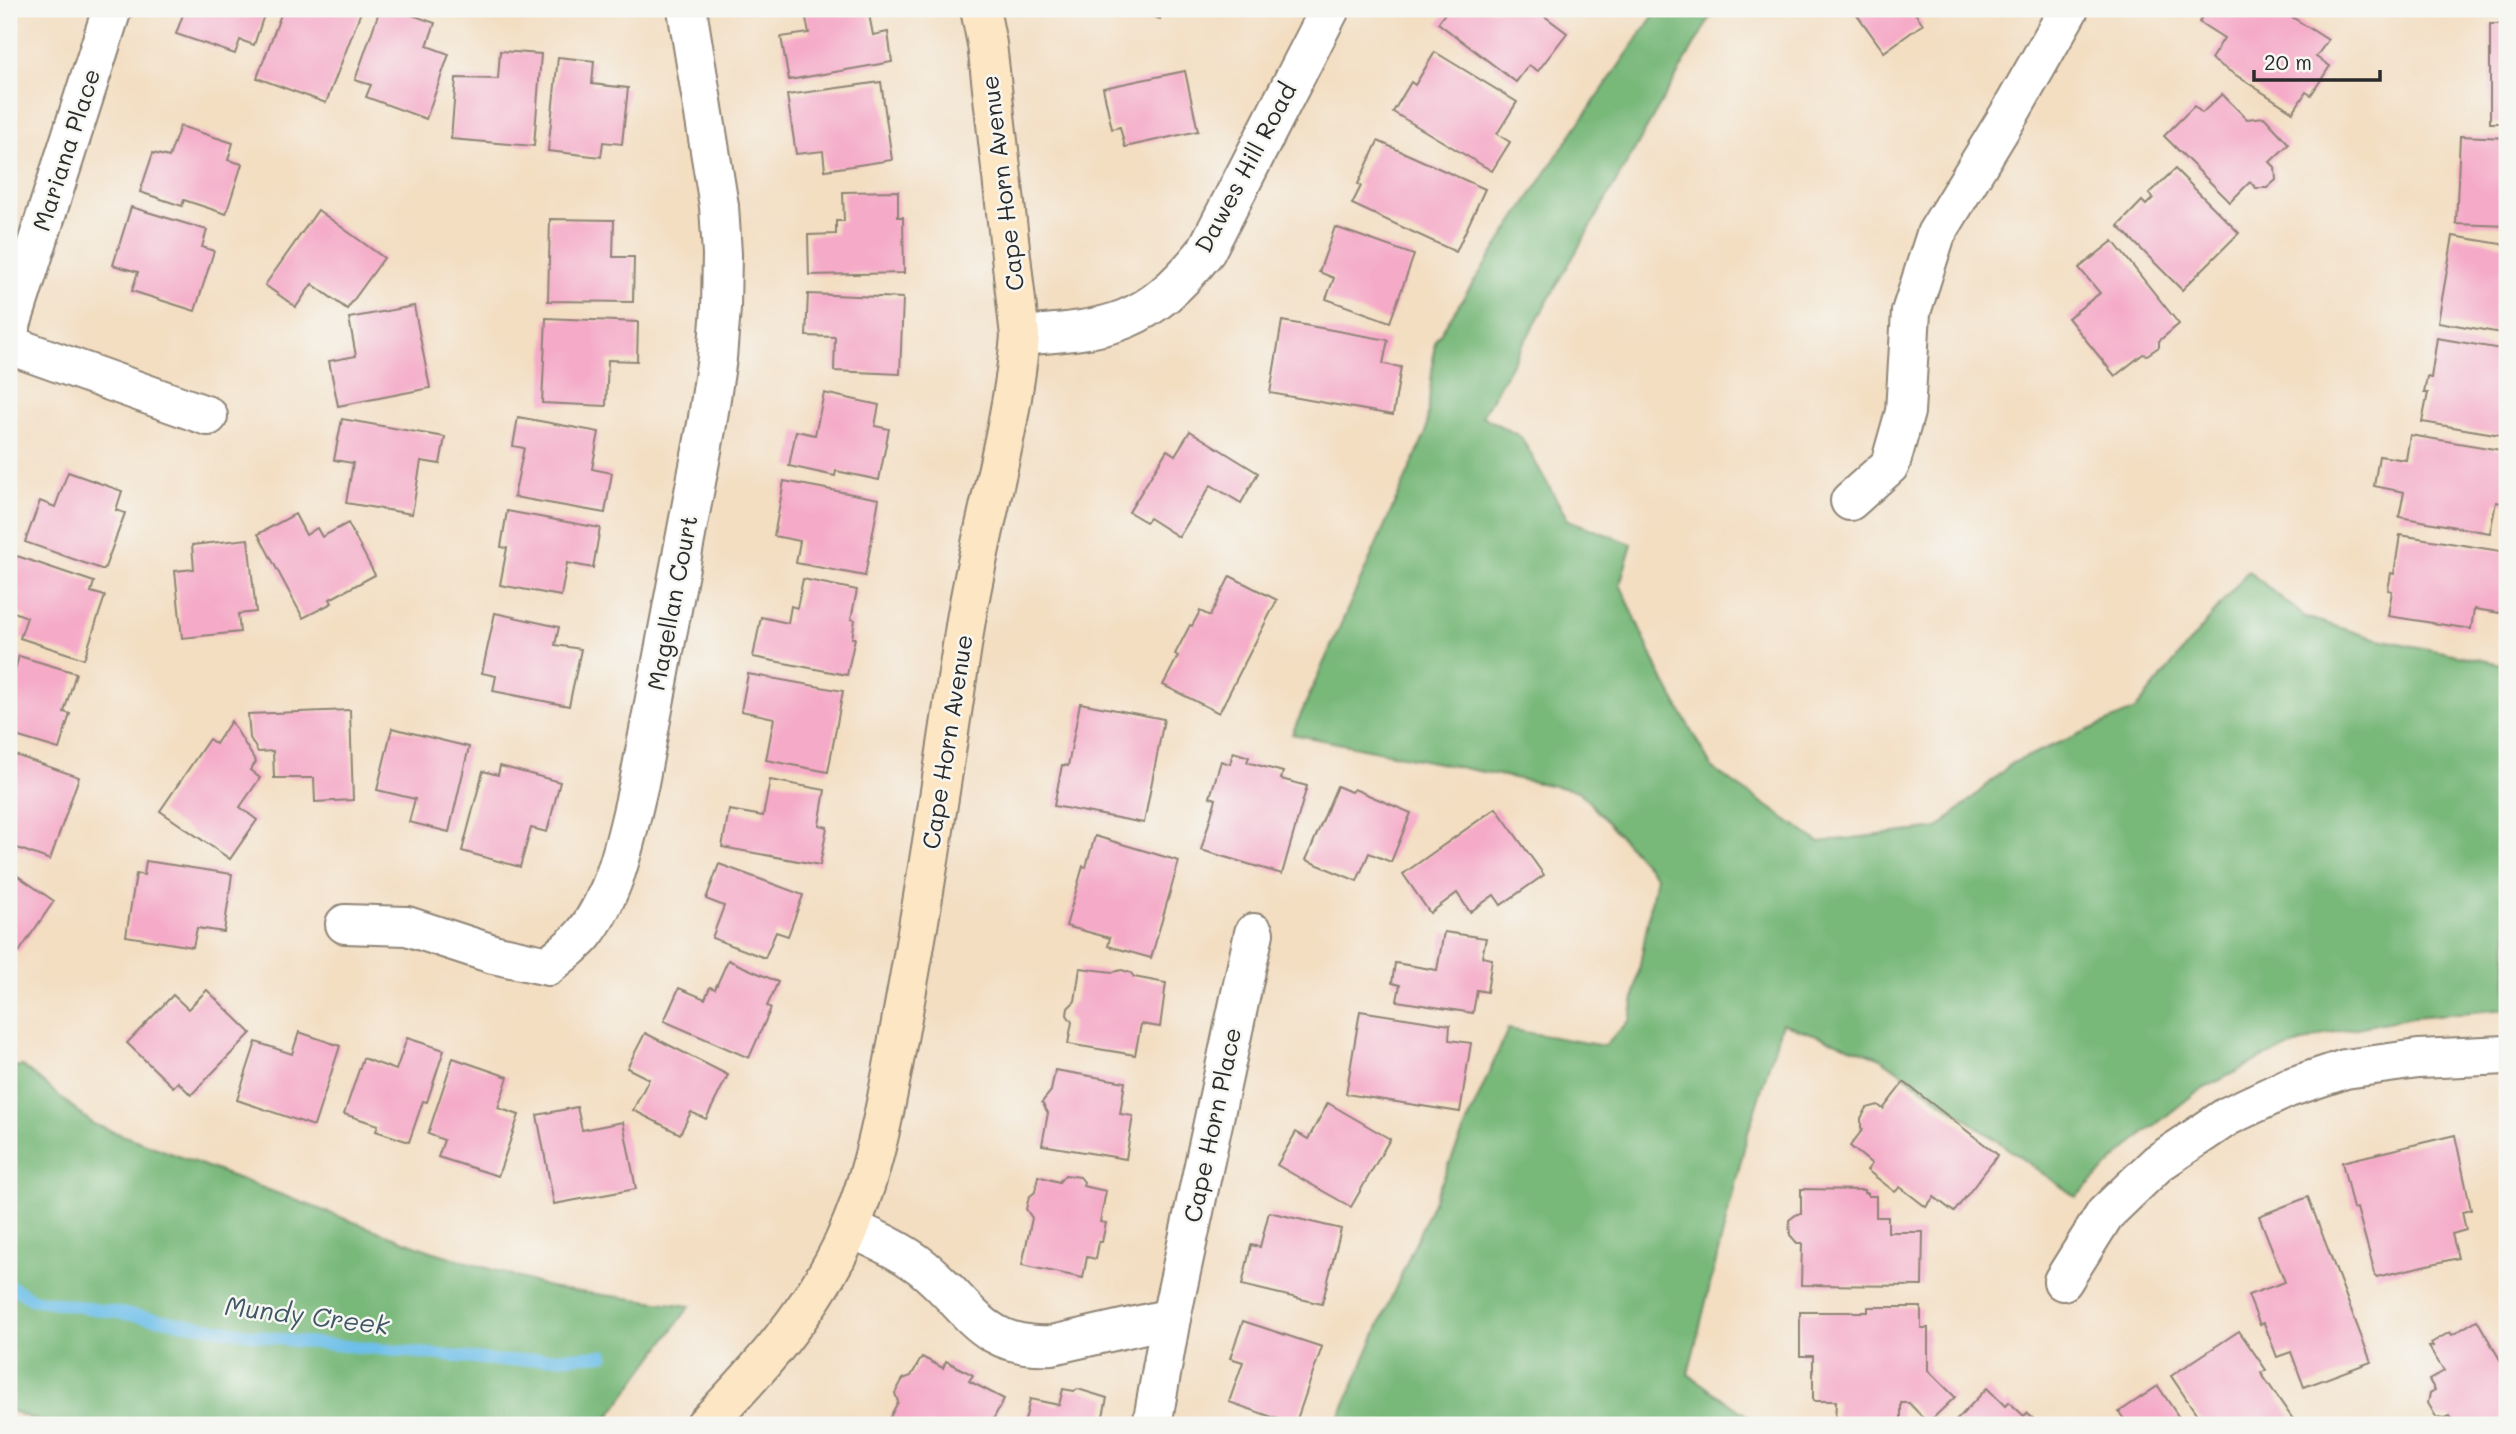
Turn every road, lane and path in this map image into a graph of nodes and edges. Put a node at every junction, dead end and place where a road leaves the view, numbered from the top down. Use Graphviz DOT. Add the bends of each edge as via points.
graph roads {
  1 [pos="112,9"];
  2 [pos="687,9"];
  3 [pos="980,9"];
  4 [pos="1330,9"];
  5 [pos="2068,9"];
  6 [pos="9,331"];
  7 [pos="1020,336"];
  8 [pos="9,345"];
  9 [pos="208,416"];
  10 [pos="1850,501"];
  11 [pos="345,924"];
  12 [pos="1254,933"];
  13 [pos="2507,1055"];
  14 [pos="850,1228"];
  15 [pos="2063,1281"];
  16 [pos="1171,1318"];
  17 [pos="705,1425"];
  18 [pos="1152,1425"];
  1 -- 6 [label="street, Mariana Place"];
  2 -- 11 [label="street, Magellan Court" via="719,206 722,254 717,358 639,783 606,896 583,934 548,966 407,926"];
  3 -- 7 [label="street, Cape Horn Avenue"];
  4 -- 7 [label="street, Dawes Hill Road" via="1206,251 1183,280 1140,313 1114,324"];
  5 -- 10 [label="street" via="1936,234 1911,312 1905,412 1890,465"];
  7 -- 14 [label="street, Cape Horn Avenue" via="1017,371 974,572 895,1056 875,1150"];
  8 -- 9 [label="street"];
  12 -- 16 [label="street, Cape Horn Place"];
  13 -- 15 [label="street" via="2418,1059 2345,1069 2288,1088 2228,1116 2158,1163 2105,1214"];
  14 -- 16 [label="street" via="914,1261 979,1324 1007,1340 1052,1345"];
  14 -- 17 [label="street, Cape Horn Avenue" via="802,1312"];
  16 -- 18 [label="street, Cape Horn Place"];
}
